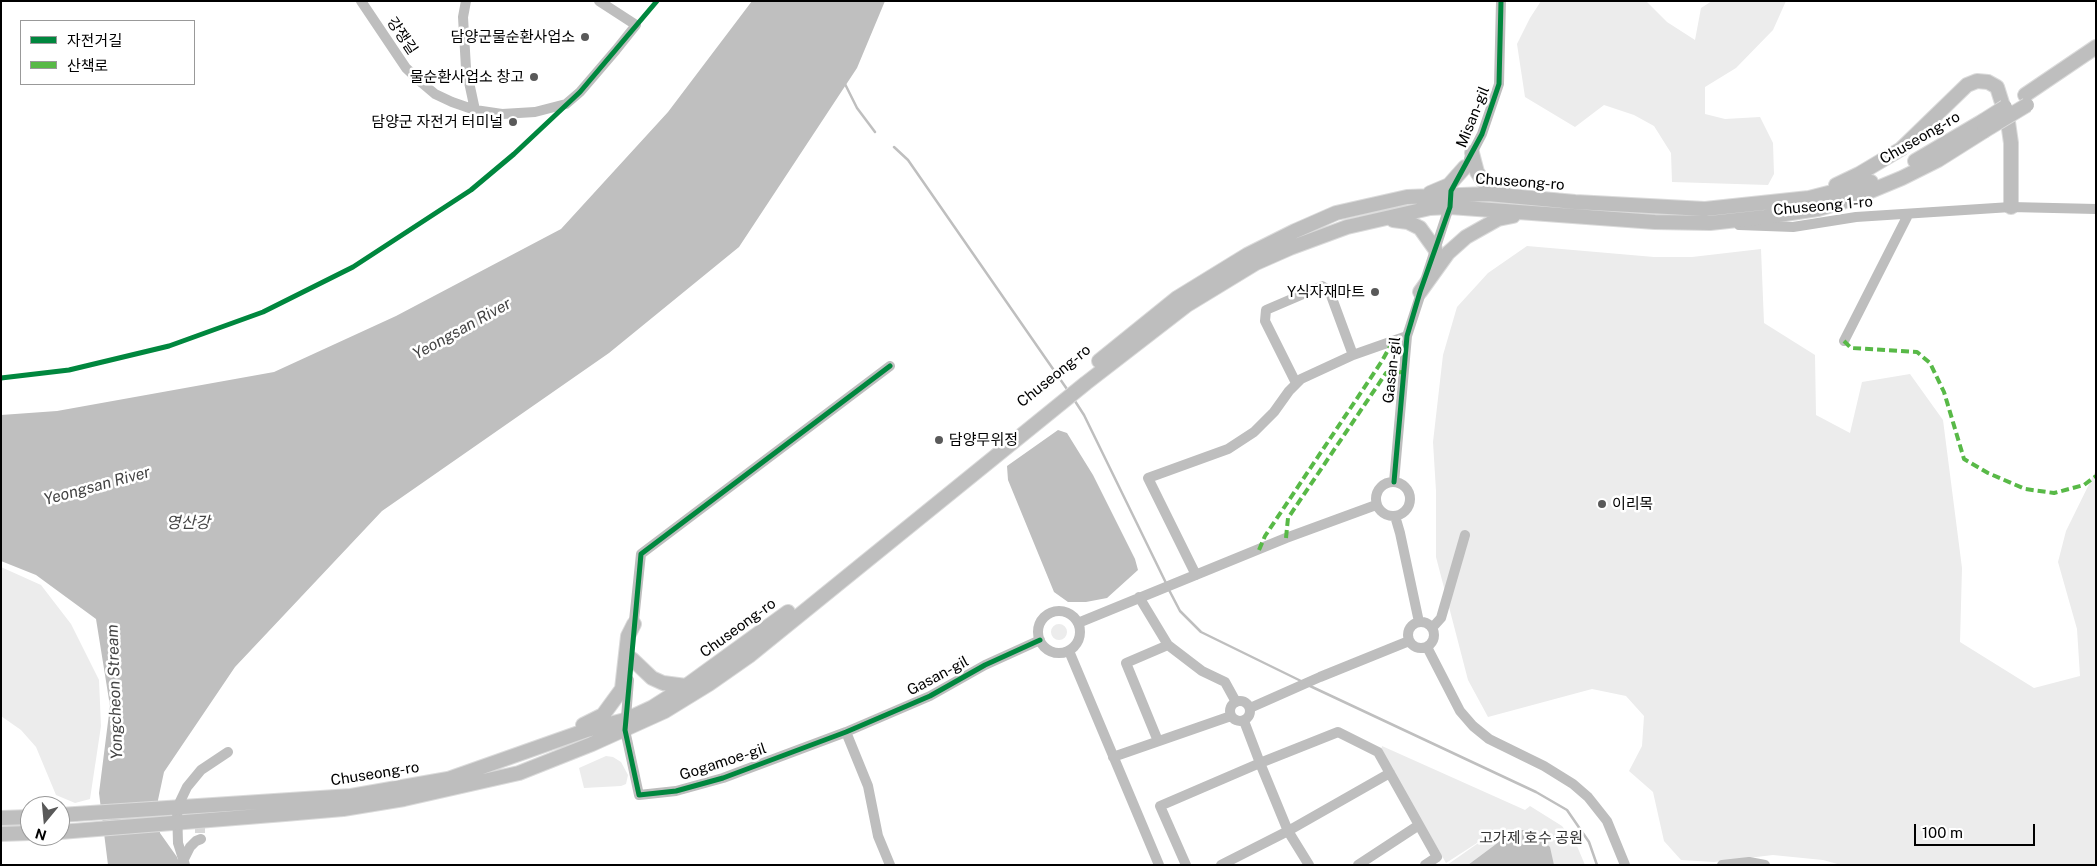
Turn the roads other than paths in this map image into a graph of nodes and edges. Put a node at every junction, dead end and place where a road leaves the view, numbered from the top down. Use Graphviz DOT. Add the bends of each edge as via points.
graph roads {
  1 [pos="361,1"];
  2 [pos="466,1"];
  3 [pos="599,1"];
  4 [pos="1501,1"];
  5 [pos="2096,47"];
  6 [pos="2096,57"];
  7 [pos="2026,100"];
  8 [pos="476,110"];
  9 [pos="1984,126"];
  10 [pos="1472,153"];
  11 [pos="1465,167"];
  12 [pos="1423,196"];
  13 [pos="1527,198"];
  14 [pos="1809,198"];
  15 [pos="1451,201"];
  16 [pos="2011,207"];
  17 [pos="2096,209"];
  18 [pos="1534,212"];
  19 [pos="1908,215"];
  20 [pos="1382,219"];
  21 [pos="1710,222"];
  22 [pos="1435,250"];
  23 [pos="1420,292"];
  24 [pos="1407,336"];
  25 [pos="1844,341"];
  26 [pos="1353,355"];
  27 [pos="890,366"];
  28 [pos="1084,379"];
  29 [pos="1296,383"];
  30 [pos="1055,402"];
  31 [pos="1394,482"];
  32 [pos="1376,505"];
  33 [pos="1395,516"];
  34 [pos="1465,535"];
  35 [pos="1196,576"];
  36 [pos="1139,598"];
  37 [pos="1078,622"];
  38 [pos="1419,622"];
  39 [pos="634,624"];
  40 [pos="1432,628"];
  41 [pos="1040,640"];
  42 [pos="1409,640"];
  43 [pos="1168,645"];
  44 [pos="1427,647"];
  45 [pos="1069,651"];
  46 [pos="632,659"];
  47 [pos="686,686"];
  48 [pos="1236,702"];
  49 [pos="1250,708"];
  50 [pos="1231,716"];
  51 [pos="1244,721"];
  52 [pos="625,725"];
  53 [pos="846,732"];
  54 [pos="1158,741"];
  55 [pos="228,752"];
  56 [pos="1113,757"];
  57 [pos="1260,762"];
  58 [pos="478,770"];
  59 [pos="1390,773"];
  60 [pos="177,808"];
  61 [pos="70,815"];
  62 [pos="20,817"];
  63 [pos="1,818"];
  64 [pos="177,824"];
  65 [pos="1419,825"];
  66 [pos="1288,831"];
  67 [pos="70,832"];
  68 [pos="20,833"];
  69 [pos="1,834"];
  70 [pos="201,839"];
  71 [pos="184,863"];
  72 [pos="890,865"];
  73 [pos="1160,865"];
  74 [pos="1186,865"];
  75 [pos="1221,865"];
  76 [pos="1309,865"];
  77 [pos="1358,865"];
  78 [pos="1425,865"];
  79 [pos="1625,865"];
  80 [pos="1722,865"];
  81 [pos="1765,865"];
  1 -- 8 [label="street, 강쟁길" via="414,76 435,94"];
  2 -- 8 [label="street" via="463,17 466,68"];
  3 -- 8 [label="street, 강쟁길" via="636,25 580,92 566,104 535,112 502,114"];
  4 -- 10 [label="street, Misan-gil" via="1500,84"];
  5 -- 7 [label="main road, Chuseong-ro"];
  6 -- 7 [label="main road, Chuseong-ro"];
  7 -- 9 [label="main road, Chuseong-ro, bridge"];
  9 -- 14 [label="main road, Chuseong-ro" via="1881,179"];
  9 -- 21 [label="main road, Chuseong-ro" via="1938,160 1849,200 1765,218"];
  10 -- 11 [label="street, Misan-gil"];
  10 -- 13 [label="main road" via="1477,172 1485,184"];
  11 -- 12 [label="main road" via="1449,185"];
  11 -- 15 [label="street, Misan-gil" via="1456,181"];
  12 -- 15 [label="main road, Chuseong-ro"];
  12 -- 28 [label="main road, Chuseong-ro" via="1336,213 1247,255 1177,298"];
  13 -- 14 [label="main road, Chuseong-ro" via="1705,209"];
  13 -- 15 [label="main road, Chuseong-ro" via="1488,194"];
  14 -- 16 [label="main road" via="1901,149 1958,91 1977,81 1997,87 2008,122"];
  15 -- 18 [label="main road, Chuseong-ro"];
  15 -- 20 [label="main road, Chuseong-ro"];
  15 -- 22 [label="street, Gasan-gil"];
  16 -- 17 [label="street, Chuseong 1-ro"];
  16 -- 19 [label="street, Chuseong 1-ro"];
  18 -- 21 [label="main road, Chuseong-ro" via="1655,222"];
  18 -- 23 [label="main road" via="1498,218 1466,237 1448,253"];
  19 -- 21 [label="street, Chuseong 1-ro" via="1856,217 1793,227"];
  19 -- 25 [label="street"];
  20 -- 22 [label="main road" via="1408,222 1420,228"];
  20 -- 28 [label="main road, Chuseong-ro" via="1347,227 1256,262 1187,305"];
  22 -- 23 [label="street, Gasan-gil"];
  23 -- 24 [label="street, Gasan-gil"];
  24 -- 26 [label="street"];
  24 -- 31 [label="street, Gasan-gil"];
  26 -- 29 [label="street"];
  26 -- 29 [label="street" via="1329,290 1322,286 1266,310 1265,321"];
  27 -- 39 [label="street" via="641,554"];
  28 -- 30 [label="main road, Chuseong-ro"];
  29 -- 35 [label="street" via="1274,412 1228,449 1148,478"];
  30 -- 47 [label="main road, Chuseong-ro" via="797,605"];
  30 -- 52 [label="main road, Chuseong-ro" via="749,656 665,711"];
  31 -- 32 [label="street" via="1379,488"];
  31 -- 33 [label="street" via="1405,486 1410,496 1405,512"];
  32 -- 33 [label="street" via="1384,514"];
  32 -- 35 [label="street"];
  33 -- 38 [label="street"];
  34 -- 40 [label="street" via="1441,618"];
  35 -- 36 [label="street"];
  36 -- 37 [label="street"];
  36 -- 43 [label="street"];
  37 -- 41 [label="street" via="1064,611 1050,613 1041,621"];
  37 -- 45 [label="street" via="1078,642"];
  38 -- 40 [label="street"];
  38 -- 42 [label="street" via="1410,629"];
  39 -- 46 [label="street"];
  39 -- 58 [label="main road" via="628,636 622,690 603,715"];
  40 -- 44 [label="street" via="1433,641"];
  41 -- 45 [label="street" via="1043,646 1056,653"];
  41 -- 53 [label="street, Gasan-gil" via="985,665 930,696"];
  42 -- 44 [label="street" via="1415,647"];
  42 -- 49 [label="street"];
  43 -- 48 [label="street" via="1202,671 1225,682"];
  43 -- 54 [label="street" via="1126,663"];
  44 -- 79 [label="street" via="1460,711 1473,726 1489,739 1544,766 1588,797 1607,821"];
  45 -- 56 [label="street"];
  46 -- 47 [label="main road" via="652,678"];
  46 -- 52 [label="street"];
  47 -- 52 [label="main road, Chuseong-ro"];
  48 -- 49 [label="street" via="1243,702"];
  48 -- 50 [label="street"];
  49 -- 51 [label="street" via="1250,715"];
  50 -- 51 [label="street" via="1236,721"];
  50 -- 54 [label="street"];
  51 -- 57 [label="street"];
  52 -- 53 [label="street, Gogamoe-gil" via="639,795 676,791 723,778"];
  52 -- 58 [label="main road, Chuseong-ro" via="587,730"];
  52 -- 64 [label="main road, Chuseong-ro" via="519,772 404,799 343,809"];
  53 -- 72 [label="street" via="868,786 878,836"];
  54 -- 56 [label="street"];
  55 -- 60 [label="street" via="201,770 187,787"];
  56 -- 73 [label="street"];
  57 -- 59 [label="street" via="1338,732 1378,752"];
  57 -- 66 [label="street"];
  57 -- 74 [label="street" via="1160,806"];
  58 -- 60 [label="main road, Chuseong-ro" via="448,779 351,796"];
  59 -- 65 [label="street"];
  59 -- 66 [label="street"];
  60 -- 61 [label="main road, Chuseong-ro"];
  60 -- 64 [label="street"];
  62 -- 63 [label="main road"];
  64 -- 67 [label="main road, Chuseong-ro"];
  64 -- 71 [label="street"];
  65 -- 77 [label="street"];
  65 -- 78 [label="street" via="1437,857"];
  66 -- 75 [label="street"];
  66 -- 76 [label="street"];
  68 -- 69 [label="main road"];
  70 -- 71 [label="street" via="190,847"];
  80 -- 81 [label="street" via="1749,862"];
}
